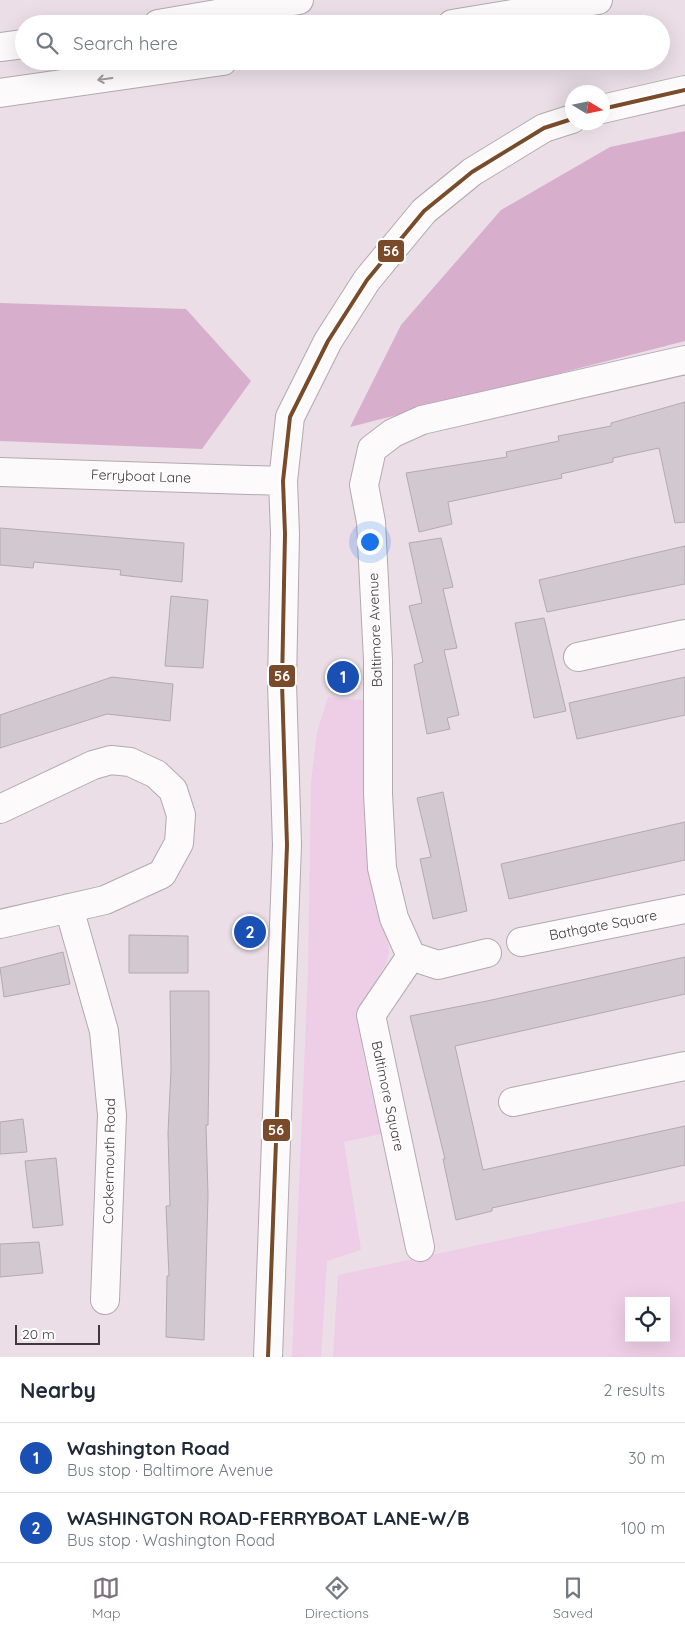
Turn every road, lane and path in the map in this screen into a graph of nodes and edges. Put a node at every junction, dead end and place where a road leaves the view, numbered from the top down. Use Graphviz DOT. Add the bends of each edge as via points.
graph roads {
  1 [pos="299,0"];
  2 [pos="598,0"];
  3 [pos="211,15"];
  4 [pos="507,15"];
  5 [pos="15,45"];
  6 [pos="0,47"];
  7 [pos="160,70"];
  8 [pos="685,90"];
  9 [pos="0,93"];
  10 [pos="610,107"];
  11 [pos="565,121"];
  12 [pos="685,360"];
  13 [pos="0,472"];
  14 [pos="283,481"];
  15 [pos="685,634"];
  16 [pos="578,657"];
  17 [pos="0,809"];
  18 [pos="69,908"];
  19 [pos="685,909"];
  20 [pos="0,924"];
  21 [pos="521,942"];
  22 [pos="487,953"];
  23 [pos="410,956"];
  24 [pos="685,1066"];
  25 [pos="514,1102"];
  26 [pos="420,1247"];
  27 [pos="105,1300"];
  28 [pos="268,1357"];
  1 -- 3 [label="main road"];
  2 -- 4 [label="main road"];
  5 -- 6 [label="main road"];
  7 -- 9 [label="main road, one-way"];
  8 -- 10 [label="main road"];
  11 -- 14 [label="main road" via="544,128 472,172 424,210 368,280 328,341 290,417"];
  12 -- 23 [label="main road, Baltimore Avenue" via="422,420 394,433 372,449 364,485 370,522 378,660 378,794 382,868 394,918"];
  13 -- 14 [label="main road, Ferryboat Lane"];
  14 -- 28 [label="main road" via="282,683 287,845"];
  15 -- 16 [label="main road"];
  17 -- 18 [label="main road" via="94,765 112,760 130,762 156,774 173,790 181,815 180,843 162,874 106,900"];
  18 -- 20 [label="main road"];
  18 -- 27 [label="main road, Cockermouth Road" via="104,1031 112,1115"];
  19 -- 21 [label="main road, Bathgate Square"];
  22 -- 23 [label="main road" via="438,965"];
  23 -- 26 [label="main road, Baltimore Square" via="370,1015"];
  24 -- 25 [label="main road"];
}
